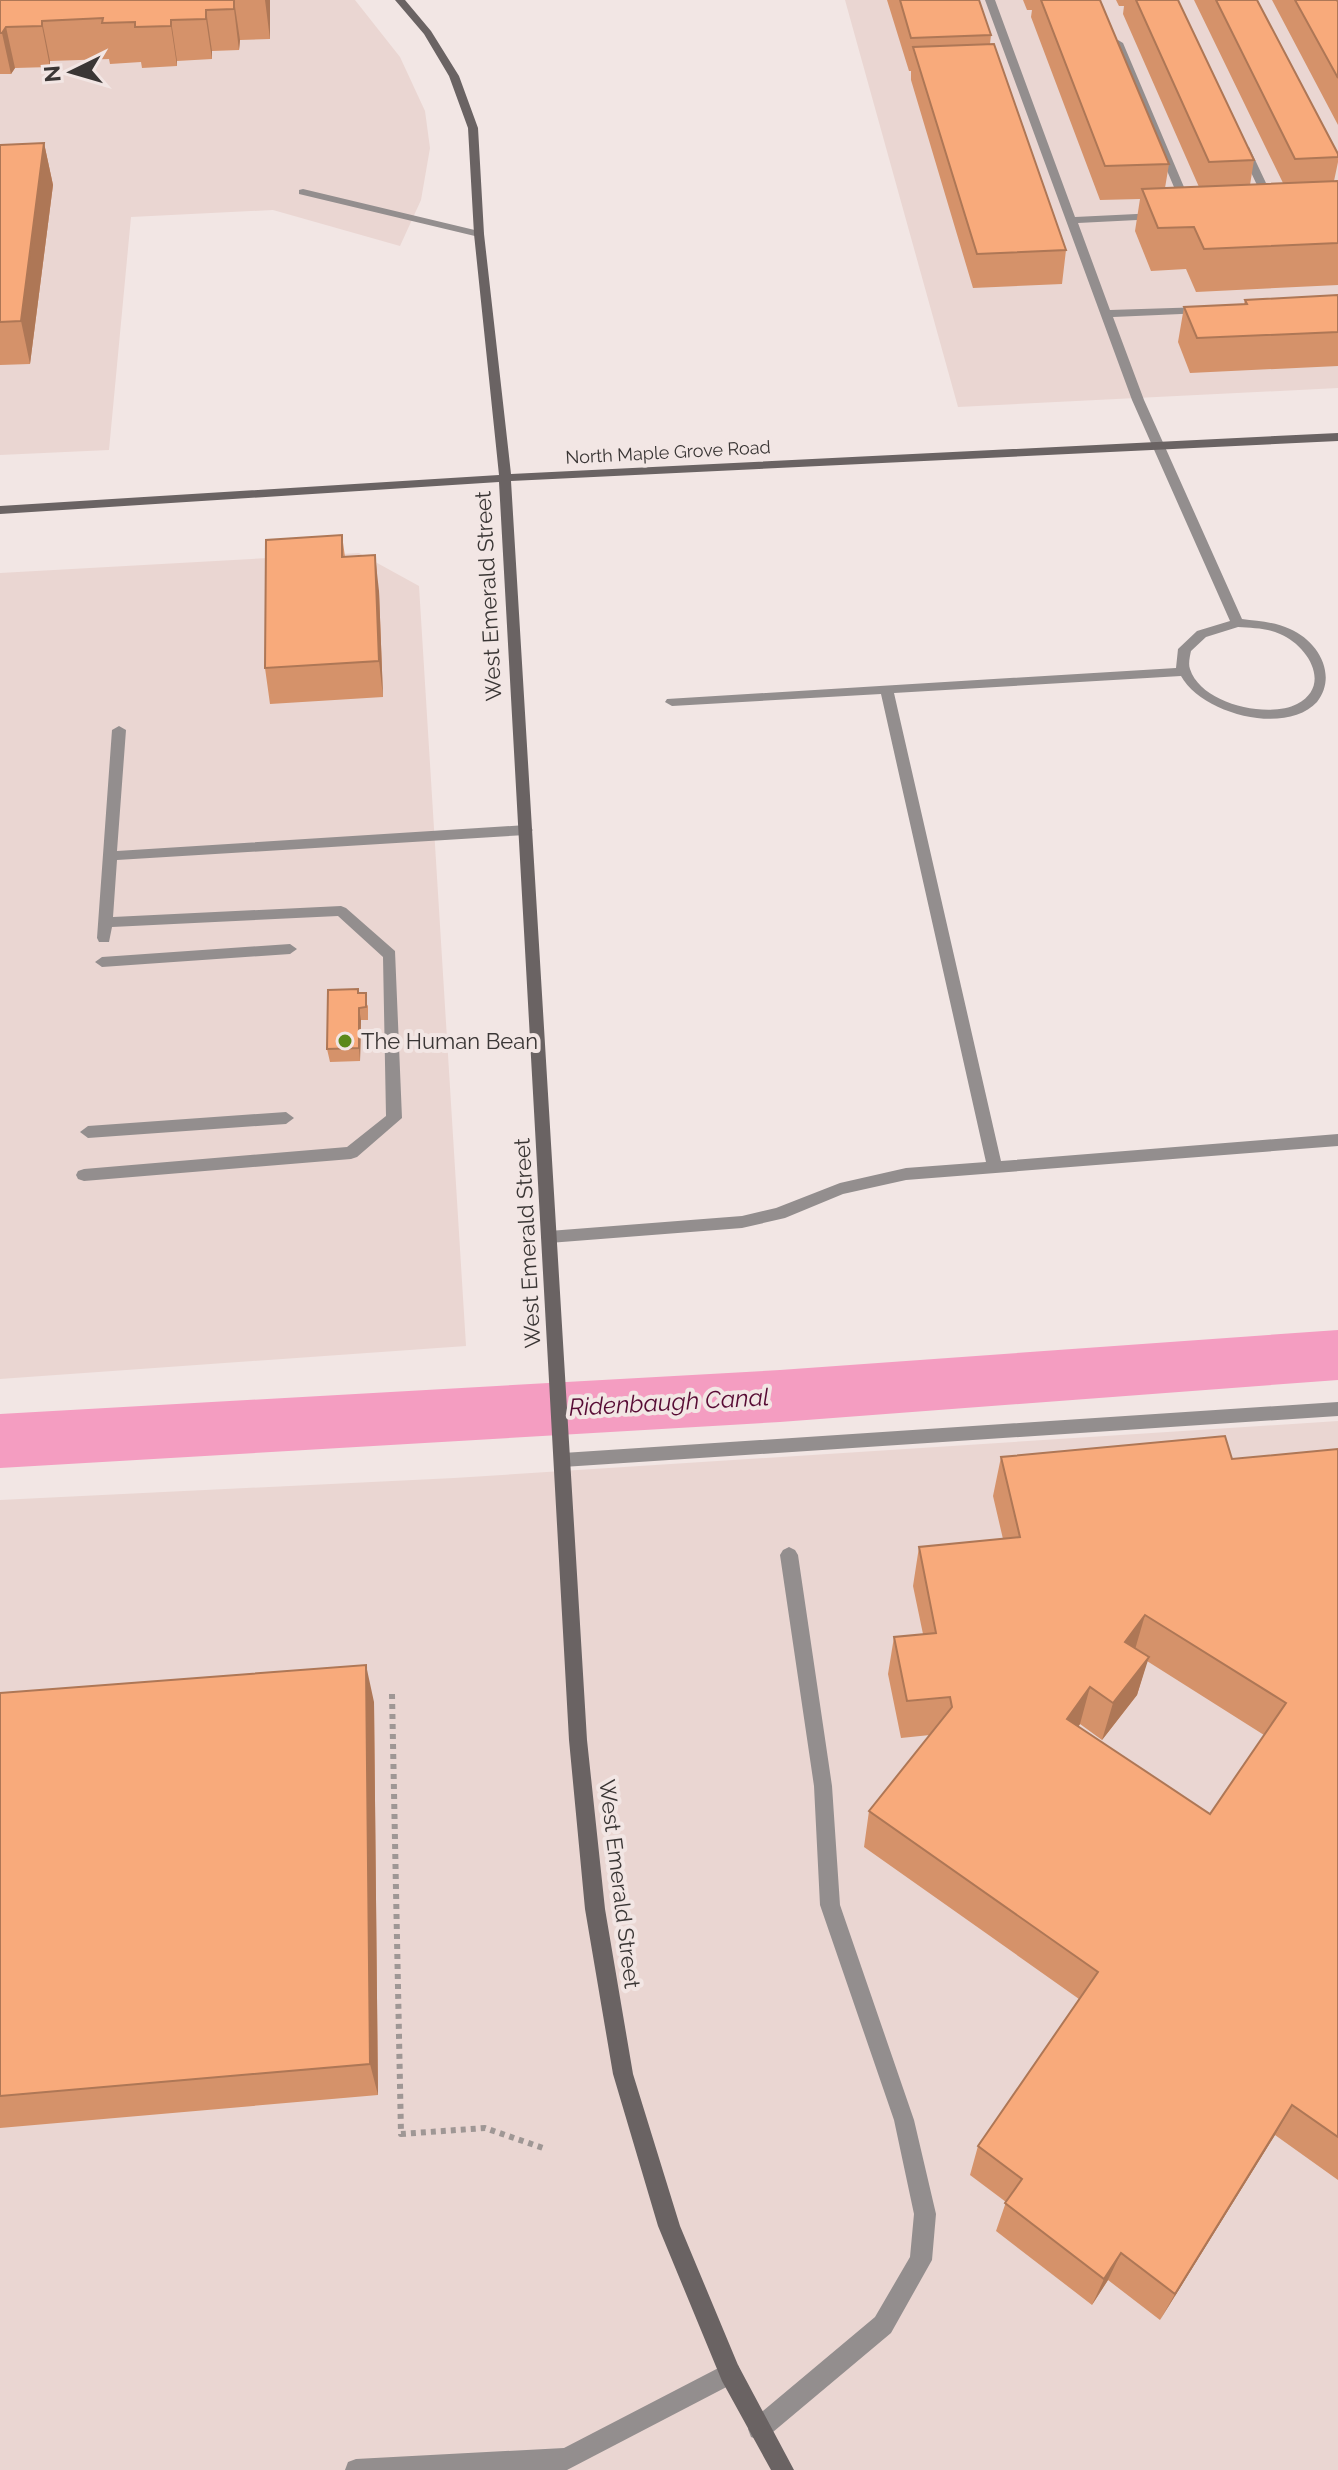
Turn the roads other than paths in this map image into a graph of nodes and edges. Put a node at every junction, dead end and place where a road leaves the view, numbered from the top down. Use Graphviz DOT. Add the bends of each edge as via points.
graph roads {
  1 [pos="400,0"];
  2 [pos="990,0"];
  3 [pos="1112,29"];
  4 [pos="1241,140"];
  5 [pos="303,192"];
  6 [pos="1260,211"];
  7 [pos="1071,220"];
  8 [pos="479,234"];
  9 [pos="1214,309"];
  10 [pos="1106,314"];
  11 [pos="1338,437"];
  12 [pos="1160,446"];
  13 [pos="505,478"];
  14 [pos="0,510"];
  15 [pos="1237,623"];
  16 [pos="1331,663"];
  17 [pos="1183,672"];
  18 [pos="887,690"];
  19 [pos="672,702"];
  20 [pos="119,730"];
  21 [pos="526,830"];
  22 [pos="110,856"];
  23 [pos="290,949"];
  24 [pos="102,962"];
  25 [pos="286,1118"];
  26 [pos="88,1132"];
  27 [pos="1338,1140"];
  28 [pos="995,1167"];
  29 [pos="84,1175"];
  30 [pos="549,1237"];
  31 [pos="1338,1409"];
  32 [pos="562,1453"];
  33 [pos="789,1555"];
  34 [pos="730,2373"];
  35 [pos="759,2429"];
  36 [pos="356,2470"];
  37 [pos="783,2470"];
  1 -- 8 [label="main road, West Emerald Street" via="454,76 473,128"];
  2 -- 7 [label="lane"];
  3 -- 7 [label="lane" via="1191,214"];
  4 -- 6 [label="lane" via="1274,211"];
  5 -- 8 [label="lane"];
  7 -- 10 [label="lane"];
  8 -- 13 [label="main road, West Emerald Street"];
  9 -- 10 [label="lane"];
  10 -- 12 [label="lane"];
  11 -- 12 [label="main road, North Maple Grove Road"];
  12 -- 13 [label="main road, North Maple Grove Road"];
  12 -- 15 [label="lane"];
  13 -- 14 [label="main road, North Maple Grove Road"];
  13 -- 21 [label="main road, West Emerald Street"];
  15 -- 16 [label="lane" via="1284,630"];
  15 -- 17 [label="lane" via="1198,634 1181,658"];
  16 -- 17 [label="lane" via="1318,698 1280,714 1231,710 1192,687"];
  17 -- 18 [label="lane"];
  18 -- 19 [label="lane"];
  18 -- 28 [label="lane"];
  20 -- 22 [label="lane"];
  21 -- 22 [label="lane"];
  21 -- 30 [label="main road, West Emerald Street"];
  22 -- 29 [label="lane" via="105,930 341,911 390,955 394,1118 351,1153"];
  23 -- 24 [label="lane"];
  25 -- 26 [label="lane"];
  27 -- 28 [label="lane"];
  28 -- 30 [label="lane" via="906,1174 840,1189 779,1214 742,1222"];
  30 -- 32 [label="main road, West Emerald Street"];
  31 -- 32 [label="lane"];
  32 -- 34 [label="main road, West Emerald Street" via="595,1909 623,2074 669,2226"];
  33 -- 35 [label="lane" via="823,1786 830,1905 904,2120 925,2214 921,2260 883,2325"];
  34 -- 35 [label="main road, West Emerald Street"];
  34 -- 36 [label="lane" via="566,2459"];
  35 -- 37 [label="main road, West Emerald Street"];
}
